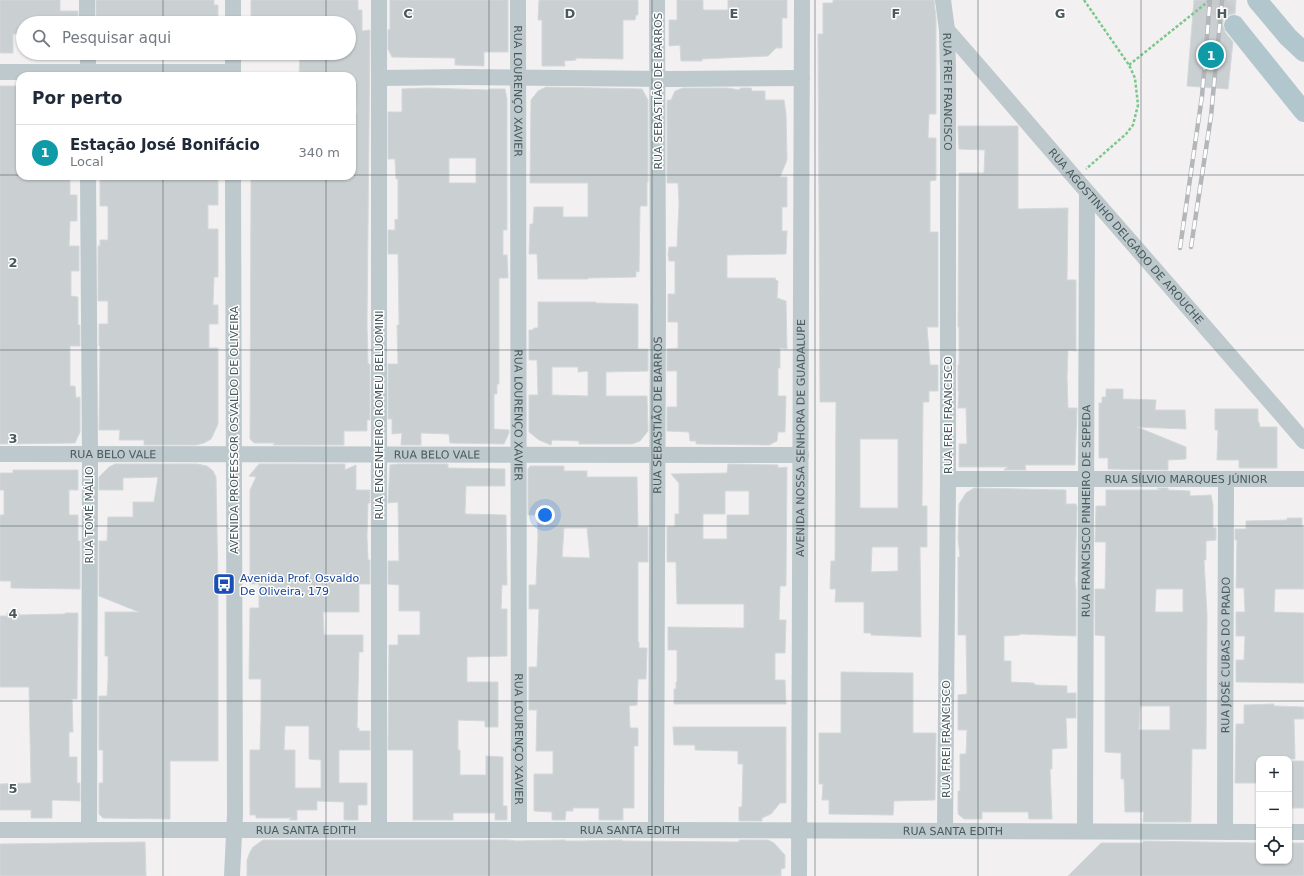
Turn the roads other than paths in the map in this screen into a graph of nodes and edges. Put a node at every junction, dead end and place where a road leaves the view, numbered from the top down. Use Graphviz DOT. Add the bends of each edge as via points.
graph roads {
  1 [pos="87,0"];
  2 [pos="233,0"];
  3 [pos="380,0"];
  4 [pos="518,0"];
  5 [pos="657,0"];
  6 [pos="802,0"];
  7 [pos="943,0"];
  8 [pos="1257,0"];
  9 [pos="88,16"];
  10 [pos="233,16"];
  11 [pos="1234,25"];
  12 [pos="947,30"];
  13 [pos="1296,36"];
  14 [pos="1304,52"];
  15 [pos="88,60"];
  16 [pos="233,60"];
  17 [pos="0,72"];
  18 [pos="16,72"];
  19 [pos="88,72"];
  20 [pos="233,72"];
  21 [pos="380,78"];
  22 [pos="518,78"];
  23 [pos="802,78"];
  24 [pos="658,79"];
  25 [pos="1304,112"];
  26 [pos="88,180"];
  27 [pos="233,180"];
  28 [pos="1088,192"];
  29 [pos="1304,442"];
  30 [pos="0,454"];
  31 [pos="90,454"];
  32 [pos="234,454"];
  33 [pos="378,454"];
  34 [pos="518,455"];
  35 [pos="658,455"];
  36 [pos="801,455"];
  37 [pos="948,479"];
  38 [pos="1087,479"];
  39 [pos="1226,479"];
  40 [pos="1304,479"];
  41 [pos="0,830"];
  42 [pos="89,830"];
  43 [pos="233,830"];
  44 [pos="379,830"];
  45 [pos="519,830"];
  46 [pos="656,830"];
  47 [pos="799,831"];
  48 [pos="945,831"];
  49 [pos="1085,831"];
  50 [pos="1225,832"];
  51 [pos="1256,832"];
  52 [pos="1292,832"];
  53 [pos="1304,832"];
  54 [pos="232,876"];
  55 [pos="799,876"];
  1 -- 9 [label="street"];
  2 -- 10 [label="street"];
  3 -- 21 [label="street, RUA ENGENHEIRO ROMEU BELUOMINI"];
  4 -- 22 [label="street, RUA LOURENÇO XAVIER"];
  5 -- 24 [label="street, RUA SEBASTIÃO DE BARROS"];
  6 -- 23 [label="street, AVENIDA NOSSA SENHORA DE GUADALUPE"];
  7 -- 12 [label="street, RUA FREI FRANCISCO"];
  8 -- 13 [label="main road"];
  11 -- 25 [label="main road"];
  12 -- 28 [label="street, RUA AGOSTINHO DELGADO DE AROUCHE"];
  12 -- 37 [label="street, RUA FREI FRANCISCO"];
  13 -- 14 [label="main road"];
  15 -- 19 [label="street"];
  16 -- 20 [label="street"];
  17 -- 18 [label="street"];
  21 -- 22 [label="street"];
  21 -- 33 [label="street, RUA ENGENHEIRO ROMEU BELUOMINI"];
  22 -- 24 [label="street"];
  22 -- 34 [label="street, RUA LOURENÇO XAVIER"];
  23 -- 24 [label="street"];
  23 -- 36 [label="street, AVENIDA NOSSA SENHORA DE GUADALUPE"];
  24 -- 35 [label="street, RUA SEBASTIÃO DE BARROS"];
  26 -- 31 [label="street, RUA TOMÉ MÁLIO"];
  27 -- 32 [label="street, AVENIDA PROFESSOR OSVALDO DE OLIVEIRA"];
  28 -- 29 [label="street, RUA AGOSTINHO DELGADO DE AROUCHE"];
  28 -- 38 [label="street, RUA FRANCISCO PINHEIRO DE SEPEDA"];
  30 -- 31 [label="street, RUA BELO VALE"];
  31 -- 32 [label="street, RUA BELO VALE"];
  31 -- 42 [label="street, RUA TOMÉ MÁLIO"];
  32 -- 33 [label="street, RUA BELO VALE"];
  32 -- 43 [label="street, AVENIDA PROFESSOR OSVALDO DE OLIVEIRA"];
  33 -- 34 [label="street, RUA BELO VALE"];
  33 -- 44 [label="street, RUA ENGENHEIRO ROMEU BELUOMINI"];
  34 -- 35 [label="street, RUA BELO VALE"];
  34 -- 45 [label="street, RUA LOURENÇO XAVIER"];
  35 -- 36 [label="street, RUA BELO VALE"];
  35 -- 46 [label="street, RUA SEBASTIÃO DE BARROS"];
  36 -- 47 [label="street, AVENIDA NOSSA SENHORA DE GUADALUPE"];
  37 -- 38 [label="street, RUA SÍLVIO MARQUES JÚNIOR"];
  37 -- 48 [label="street, RUA FREI FRANCISCO"];
  38 -- 39 [label="street, RUA SÍLVIO MARQUES JÚNIOR"];
  38 -- 49 [label="street, RUA FRANCISCO PINHEIRO DE SEPEDA"];
  39 -- 40 [label="street, RUA SÍLVIO MARQUES JÚNIOR"];
  39 -- 50 [label="street, RUA JOSÉ CUBAS DO PRADO"];
  41 -- 42 [label="street, RUA SANTA EDITH"];
  42 -- 43 [label="street, RUA SANTA EDITH"];
  43 -- 44 [label="street, RUA SANTA EDITH"];
  43 -- 54 [label="street, AVENIDA PROFESSOR OSVALDO DE OLIVEIRA"];
  44 -- 45 [label="street, RUA SANTA EDITH"];
  45 -- 46 [label="street, RUA SANTA EDITH"];
  46 -- 47 [label="street, RUA SANTA EDITH"];
  47 -- 48 [label="street, RUA SANTA EDITH"];
  47 -- 55 [label="street, AVENIDA NOSSA SENHORA DE GUADALUPE"];
  48 -- 49 [label="street, RUA SANTA EDITH"];
  49 -- 50 [label="street, RUA SANTA EDITH"];
  50 -- 51 [label="street, RUA SANTA EDITH"];
  52 -- 53 [label="street"];
}
